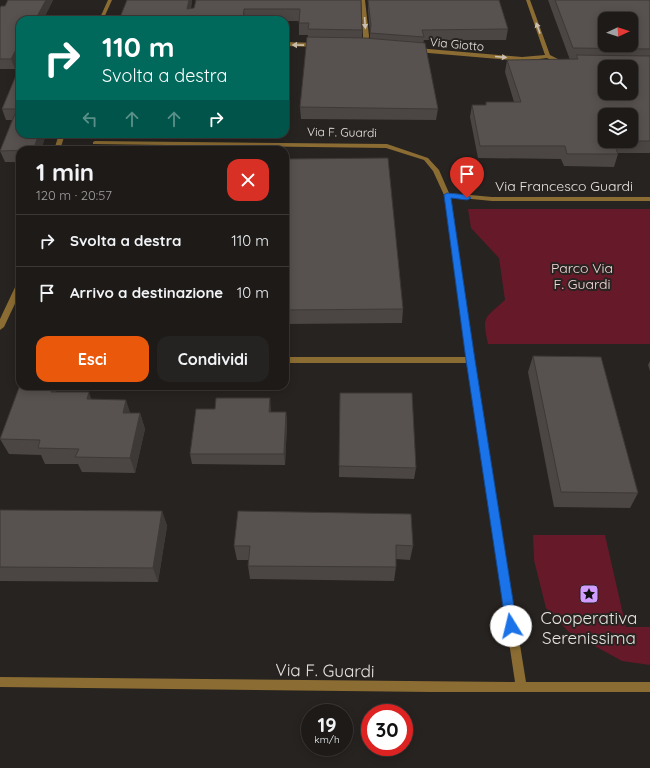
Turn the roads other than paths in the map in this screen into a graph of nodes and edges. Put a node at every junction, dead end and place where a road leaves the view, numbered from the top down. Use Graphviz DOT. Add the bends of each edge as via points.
graph roads {
  1 [pos="110,0"];
  2 [pos="363,0"];
  3 [pos="528,0"];
  4 [pos="103,16"];
  5 [pos="289,44"];
  6 [pos="325,45"];
  7 [pos="357,46"];
  8 [pos="365,46"];
  9 [pos="373,47"];
  10 [pos="412,50"];
  11 [pos="548,56"];
  12 [pos="568,63"];
  13 [pos="95,143"];
  14 [pos="184,146"];
  15 [pos="289,147"];
  16 [pos="447,195"];
  17 [pos="650,199"];
  18 [pos="16,293"];
  19 [pos="0,327"];
  20 [pos="289,360"];
  21 [pos="470,360"];
  22 [pos="0,682"];
  23 [pos="521,686"];
  24 [pos="650,687"];
  1 -- 4 [label="street"];
  2 -- 8 [label="street, one-way"];
  11 -- 3 [label="street, one-way"];
  6 -- 5 [label="street, one-way"];
  7 -- 8 [label="street"];
  8 -- 9 [label="street"];
  10 -- 11 [label="street, Via Giotto, one-way" via="522,59"];
  11 -- 12 [label="street, Via Giotto" via="561,63"];
  13 -- 14 [label="street, Via F. Guardi"];
  15 -- 16 [label="street, Via F. Guardi" via="387,146 426,159 436,170"];
  16 -- 17 [label="street, Via Francesco Guardi" via="492,200"];
  16 -- 21 [label="street"];
  18 -- 19 [label="street"];
  20 -- 21 [label="street"];
  21 -- 23 [label="street"];
  22 -- 23 [label="street, Via F. Guardi"];
  23 -- 24 [label="street, Via F. Guardi"];
}
